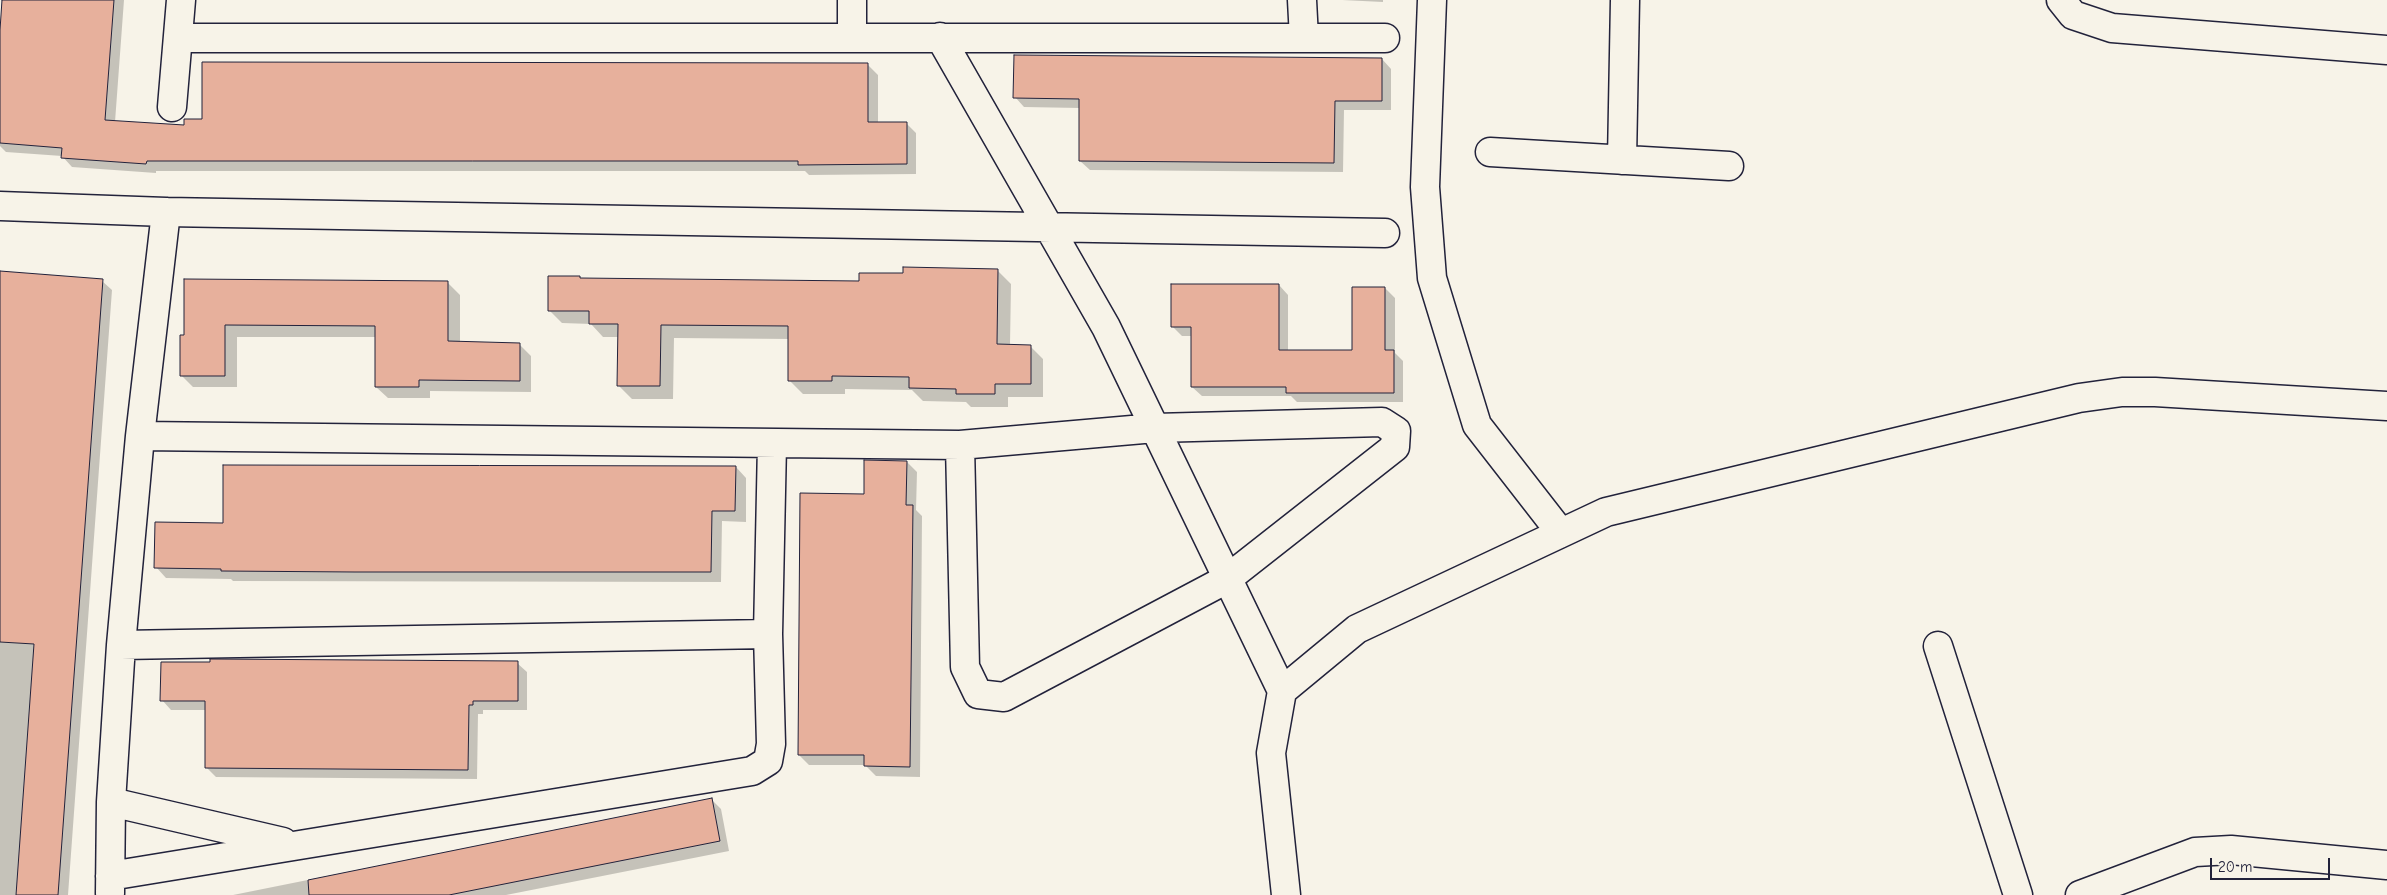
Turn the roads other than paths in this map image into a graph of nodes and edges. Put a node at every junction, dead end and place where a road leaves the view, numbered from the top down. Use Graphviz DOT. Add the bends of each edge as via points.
graph roads {
  1 [pos="181,0"];
  2 [pos="852,0"];
  3 [pos="1302,0"];
  4 [pos="1432,0"];
  5 [pos="1626,0"];
  6 [pos="2061,0"];
  7 [pos="852,37"];
  8 [pos="940,37"];
  9 [pos="178,38"];
  10 [pos="1304,38"];
  11 [pos="1385,38"];
  12 [pos="2387,50"];
  13 [pos="172,107"];
  14 [pos="1490,152"];
  15 [pos="1622,160"];
  16 [pos="1729,166"];
  17 [pos="0,206"];
  18 [pos="166,212"];
  19 [pos="1050,229"];
  20 [pos="1386,233"];
  21 [pos="2387,406"];
  22 [pos="1155,428"];
  23 [pos="140,436"];
  24 [pos="772,444"];
  25 [pos="960,445"];
  26 [pos="1568,530"];
  27 [pos="1227,579"];
  28 [pos="768,634"];
  29 [pos="121,645"];
  30 [pos="1938,646"];
  31 [pos="1282,691"];
  32 [pos="111,802"];
  33 [pos="294,845"];
  34 [pos="2387,865"];
  35 [pos="110,886"];
  36 [pos="1286,895"];
  37 [pos="2018,895"];
  38 [pos="2080,895"];
  1 -- 9 [label="street"];
  2 -- 7 [label="street"];
  3 -- 10 [label="street"];
  4 -- 26 [label="street" via="1425,187 1432,278 1477,425"];
  5 -- 15 [label="street"];
  6 -- 12 [label="street" via="2073,15 2112,28"];
  7 -- 8 [label="street"];
  7 -- 9 [label="street"];
  8 -- 10 [label="street"];
  8 -- 19 [label="street"];
  9 -- 13 [label="street"];
  10 -- 11 [label="street"];
  14 -- 15 [label="street"];
  15 -- 16 [label="street"];
  17 -- 18 [label="street"];
  18 -- 19 [label="street"];
  18 -- 23 [label="street"];
  19 -- 20 [label="street"];
  19 -- 22 [label="street" via="1106,327"];
  21 -- 26 [label="street" via="2165,392 2122,392 2079,398 1606,512"];
  22 -- 25 [label="street"];
  22 -- 27 [label="street"];
  22 -- 27 [label="street" via="1382,422 1396,431 1395,447"];
  23 -- 24 [label="street"];
  23 -- 29 [label="street"];
  24 -- 25 [label="street"];
  24 -- 28 [label="street"];
  25 -- 27 [label="street" via="965,668 978,694 1004,697"];
  26 -- 31 [label="street" via="1357,629"];
  27 -- 31 [label="street"];
  28 -- 29 [label="street"];
  28 -- 33 [label="street" via="771,744 768,761 752,771"];
  29 -- 32 [label="street"];
  30 -- 37 [label="street"];
  31 -- 36 [label="street" via="1271,752"];
  32 -- 33 [label="street"];
  32 -- 35 [label="street"];
  33 -- 35 [label="street"];
  34 -- 38 [label="street" via="2230,850 2195,852"];
}
